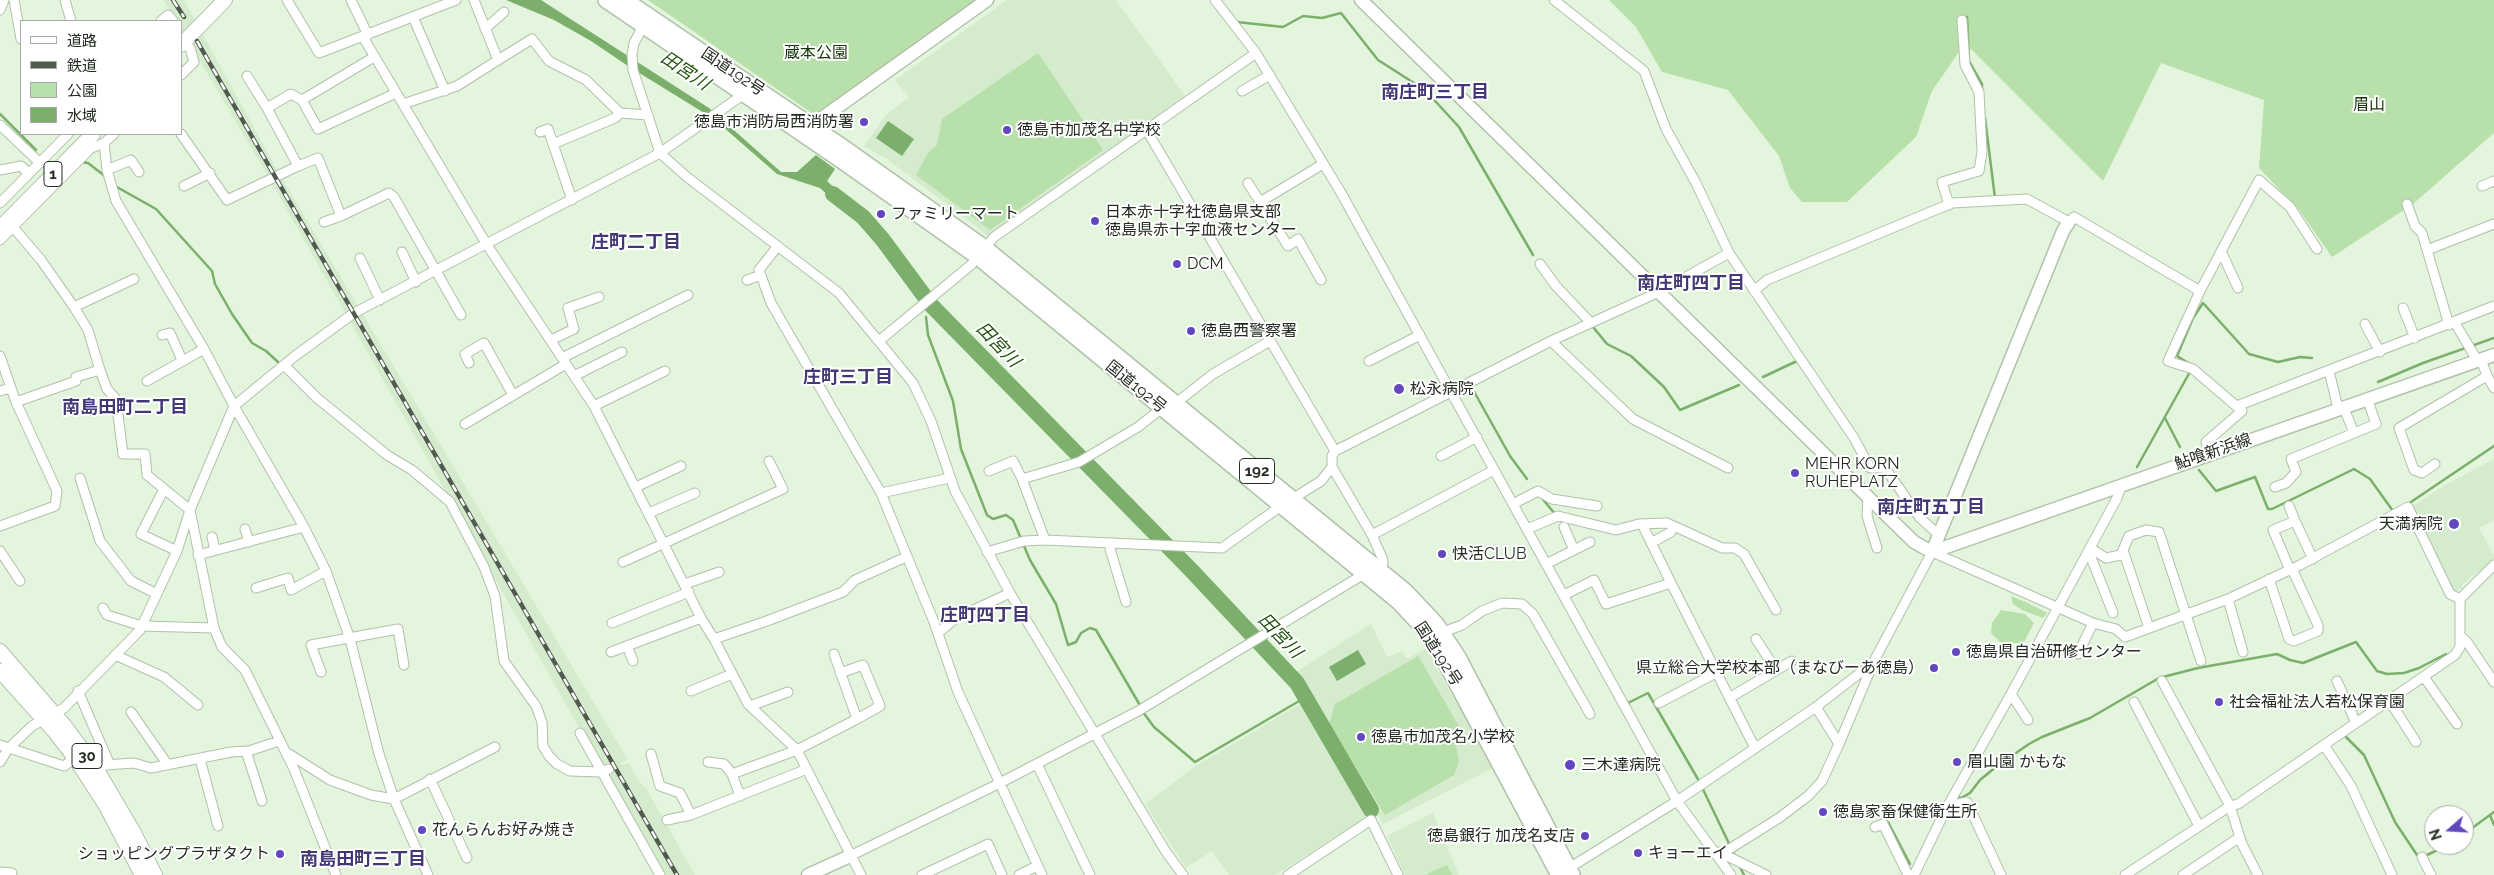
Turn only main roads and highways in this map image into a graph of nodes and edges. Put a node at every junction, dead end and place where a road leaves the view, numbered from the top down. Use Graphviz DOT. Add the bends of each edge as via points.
graph roads {
  1 [pos="213,0"];
  2 [pos="226,0"];
  3 [pos="606,0"];
  4 [pos="625,0"];
  5 [pos="646,21"];
  6 [pos="182,31"];
  7 [pos="186,46"];
  8 [pos="807,129"];
  9 [pos="80,135"];
  10 [pos="98,138"];
  11 [pos="2,209"];
  12 [pos="6,228"];
  13 [pos="982,253"];
  14 [pos="1288,502"];
  15 [pos="0,651"];
  16 [pos="0,671"];
  17 [pos="49,716"];
  18 [pos="1565,873"];
  19 [pos="142,875"];
  20 [pos="155,875"];
  1 -- 6 [label="main road"];
  2 -- 7 [label="main road"];
  3 -- 5 [label="highway, 国道192号 / 192"];
  4 -- 5 [label="highway, 国道192号 / 192"];
  5 -- 8 [label="highway, 国道192号 / 192"];
  5 -- 8 [label="highway, 国道192号 / 192" via="744,94"];
  8 -- 13 [label="highway, 国道192号 / 192"];
  9 -- 11 [label="main road, 1"];
  10 -- 12 [label="main road, 1"];
  13 -- 14 [label="highway, 国道192号 / 192" via="1176,404"];
  13 -- 14 [label="highway, 国道192号 / 192" via="1162,408"];
  14 -- 18 [label="highway, 国道192号 / 192" via="1364,574 1399,602 1429,634"];
  14 -- 18 [label="highway, 国道192号 / 192" via="1382,572 1443,632 1478,694"];
  15 -- 17 [label="main road, 30"];
  16 -- 17 [label="main road, 30"];
  17 -- 19 [label="main road, 30" via="106,806"];
  17 -- 20 [label="main road, 30" via="96,768"];
}
